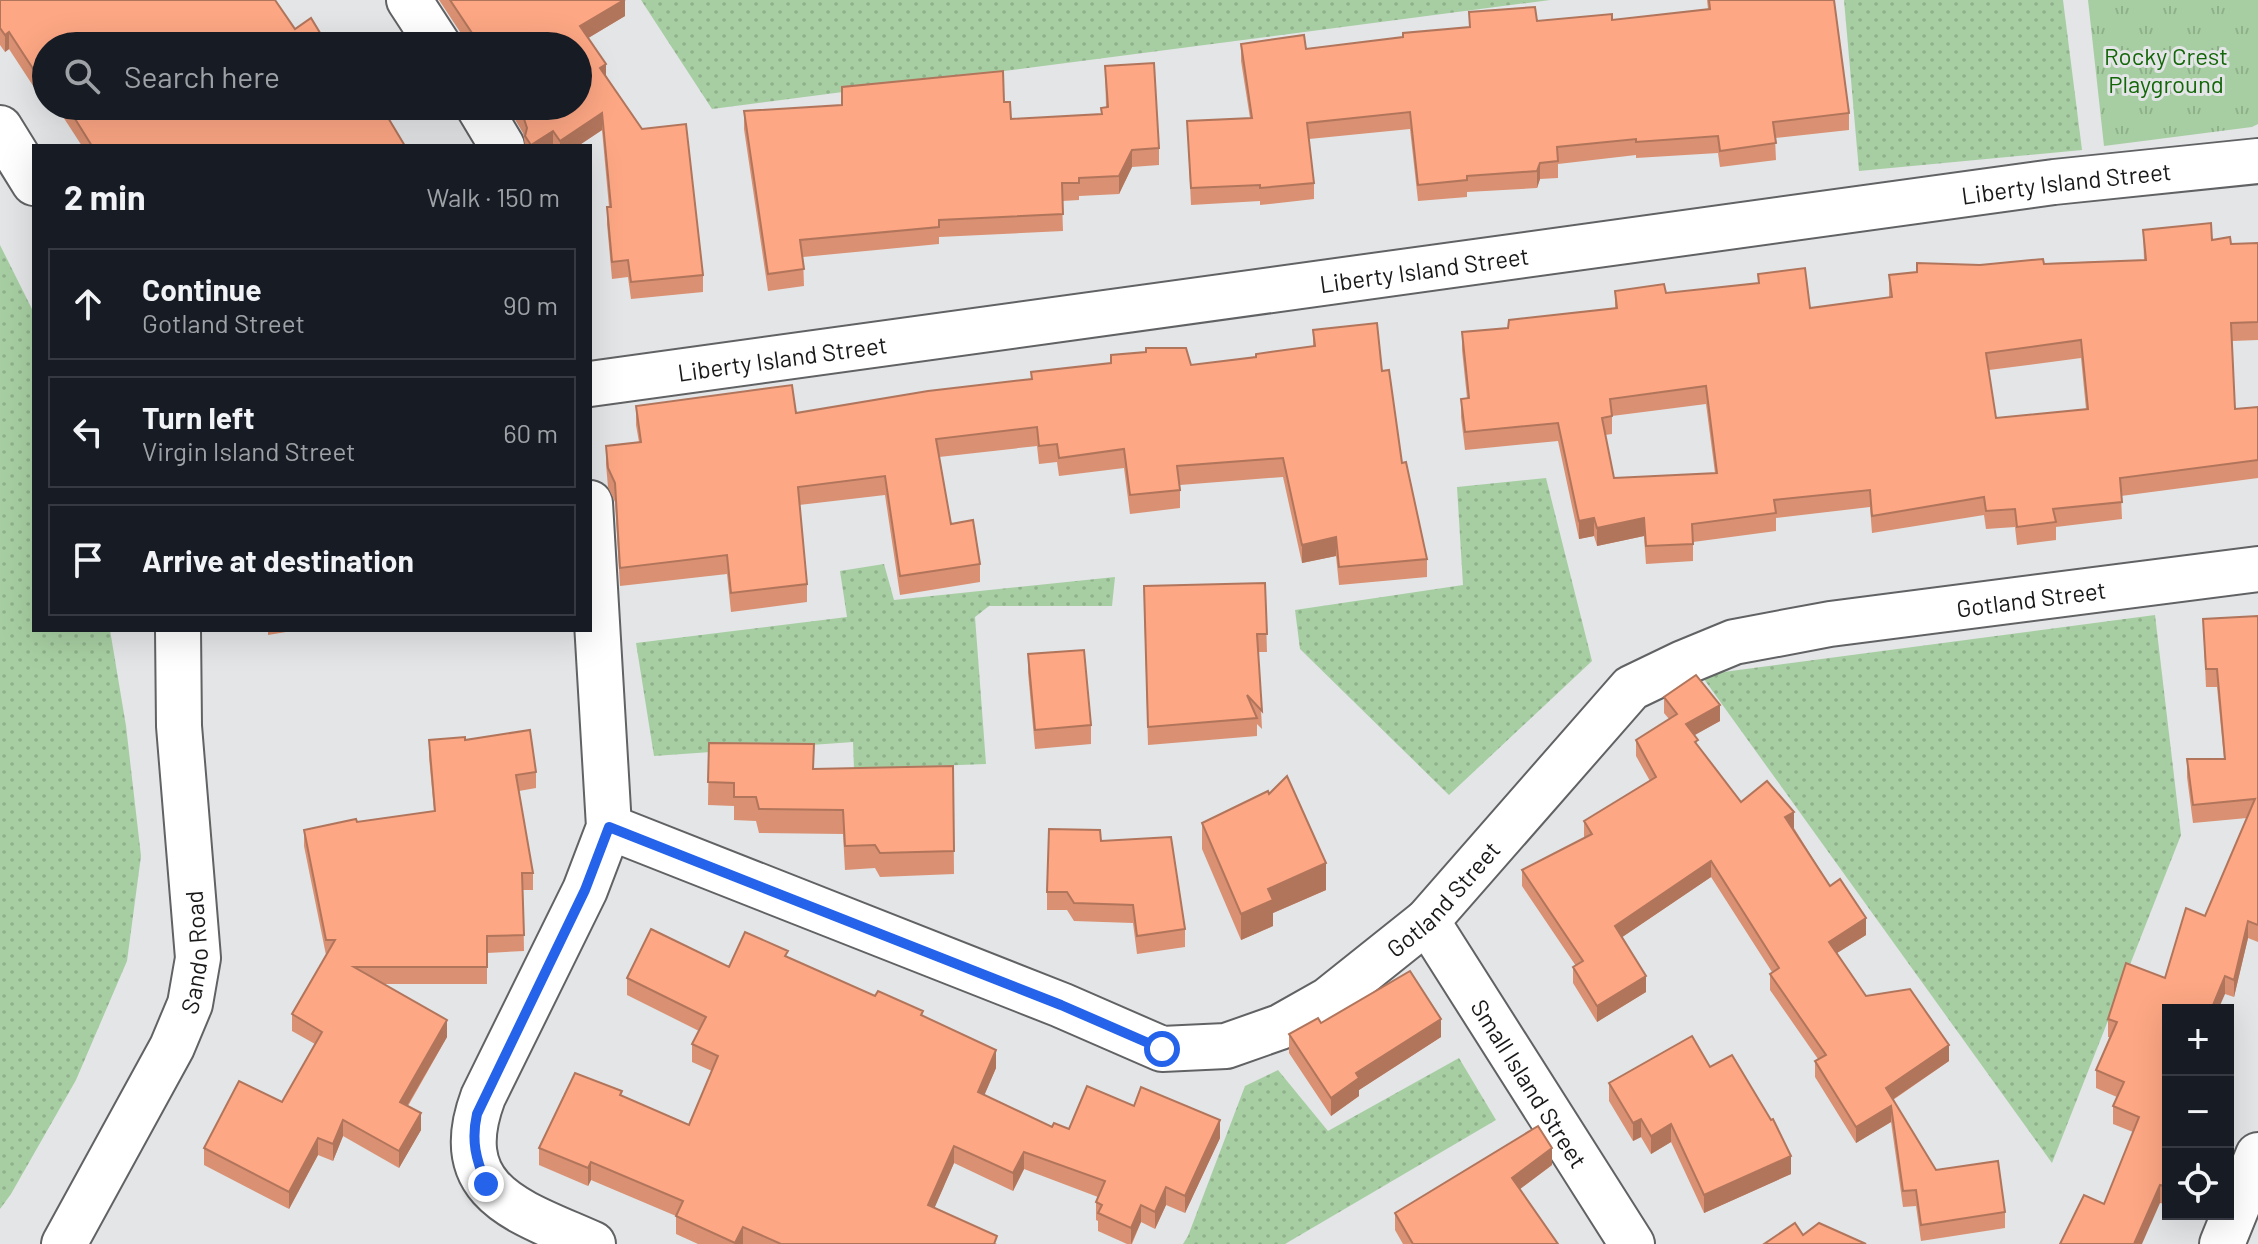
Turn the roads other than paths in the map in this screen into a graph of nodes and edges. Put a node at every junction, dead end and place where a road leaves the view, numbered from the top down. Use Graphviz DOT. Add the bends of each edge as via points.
graph roads {
  1 [pos="409,0"];
  2 [pos="430,32"];
  3 [pos="486,120"];
  4 [pos="0,128"];
  5 [pos="501,144"];
  6 [pos="2258,161"];
  7 [pos="32,180"];
  8 [pos="592,384"];
  9 [pos="592,537"];
  10 [pos="2258,569"];
  11 [pos="178,632"];
  12 [pos="609,827"];
  13 [pos="1427,921"];
  14 [pos="2258,1155"];
  15 [pos="64,1244"];
  16 [pos="593,1244"];
  17 [pos="1632,1244"];
  18 [pos="2222,1244"];
  1 -- 2 [label="street"];
  3 -- 5 [label="street"];
  4 -- 7 [label="street"];
  6 -- 8 [label="street, Liberty Island Street" via="2039,184"];
  9 -- 12 [label="street"];
  10 -- 13 [label="street, Gotland Street" via="1830,624 1734,642 1683,663 1631,688"];
  11 -- 15 [label="street, Sando Road" via="179,726 198,958 190,1004 172,1047"];
  12 -- 13 [label="street, Gotland Street" via="1162,1049 1226,1046 1280,1027 1328,1000"];
  12 -- 16 [label="street" via="585,890 483,1097 473,1133 486,1184 510,1207"];
  13 -- 17 [label="street, Small Island Street"];
  14 -- 18 [label="street"];
}
